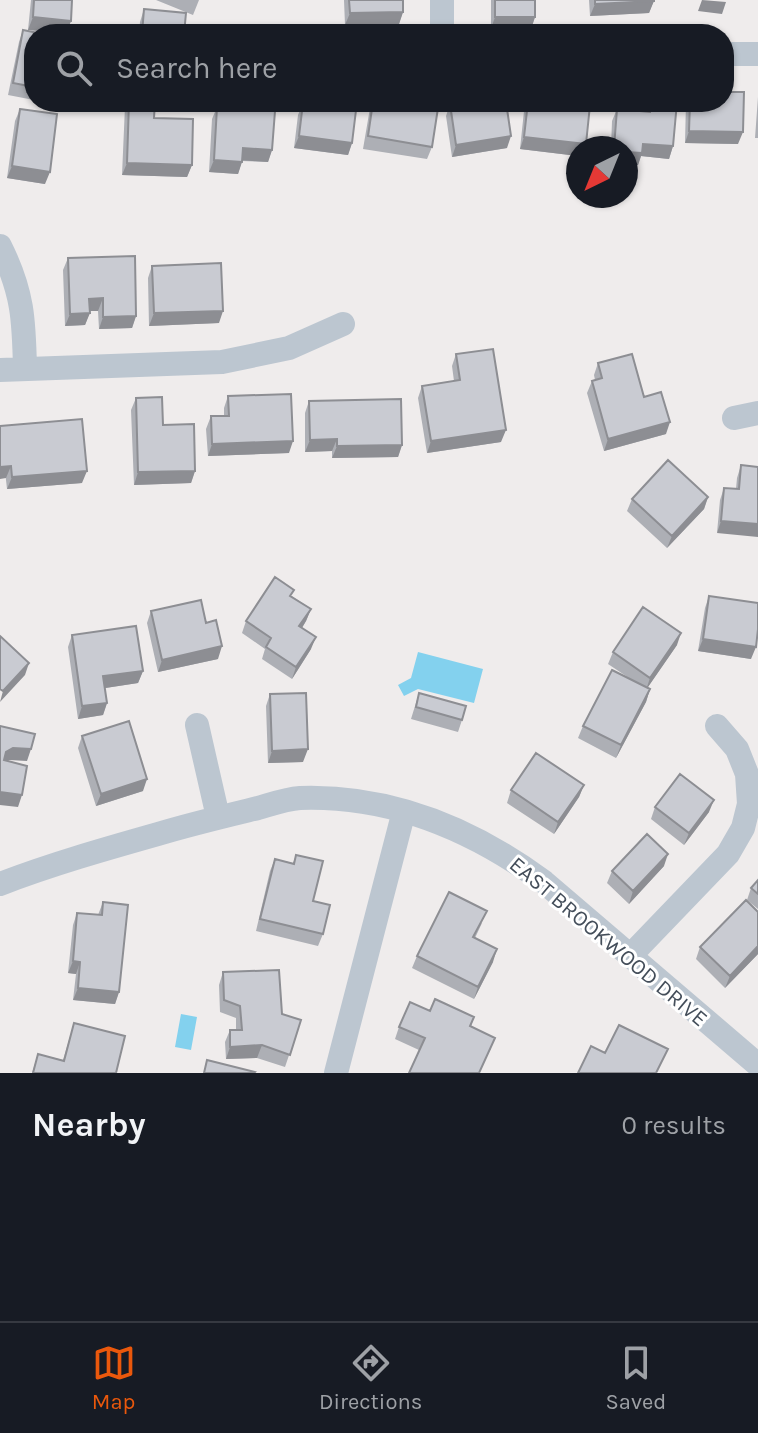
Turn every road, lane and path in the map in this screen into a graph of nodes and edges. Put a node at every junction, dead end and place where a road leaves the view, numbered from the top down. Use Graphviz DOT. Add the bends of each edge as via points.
graph roads {
  1 [pos="442,0"];
  2 [pos="442,24"];
  3 [pos="734,54"];
  4 [pos="758,54"];
  5 [pos="0,246"];
  6 [pos="343,324"];
  7 [pos="25,369"];
  8 [pos="0,370"];
  9 [pos="197,725"];
  10 [pos="717,726"];
  11 [pos="404,811"];
  12 [pos="218,817"];
  13 [pos="0,884"];
  14 [pos="630,956"];
  15 [pos="747,1065"];
  16 [pos="336,1073"];
  1 -- 2 [label="street"];
  3 -- 4 [label="street"];
  5 -- 7 [label="street" via="20,294"];
  6 -- 7 [label="street" via="289,348 222,362"];
  7 -- 8 [label="street"];
  9 -- 12 [label="street"];
  10 -- 14 [label="street" via="737,749 747,774 749,804 743,828 728,854"];
  11 -- 12 [label="street, EAST BROOKWOOD DRIVE" via="298,798"];
  11 -- 14 [label="street, EAST BROOKWOOD DRIVE" via="457,829 512,858"];
  11 -- 16 [label="street"];
  12 -- 13 [label="street, EAST BROOKWOOD DRIVE"];
  14 -- 15 [label="street, EAST BROOKWOOD DRIVE"];
}
